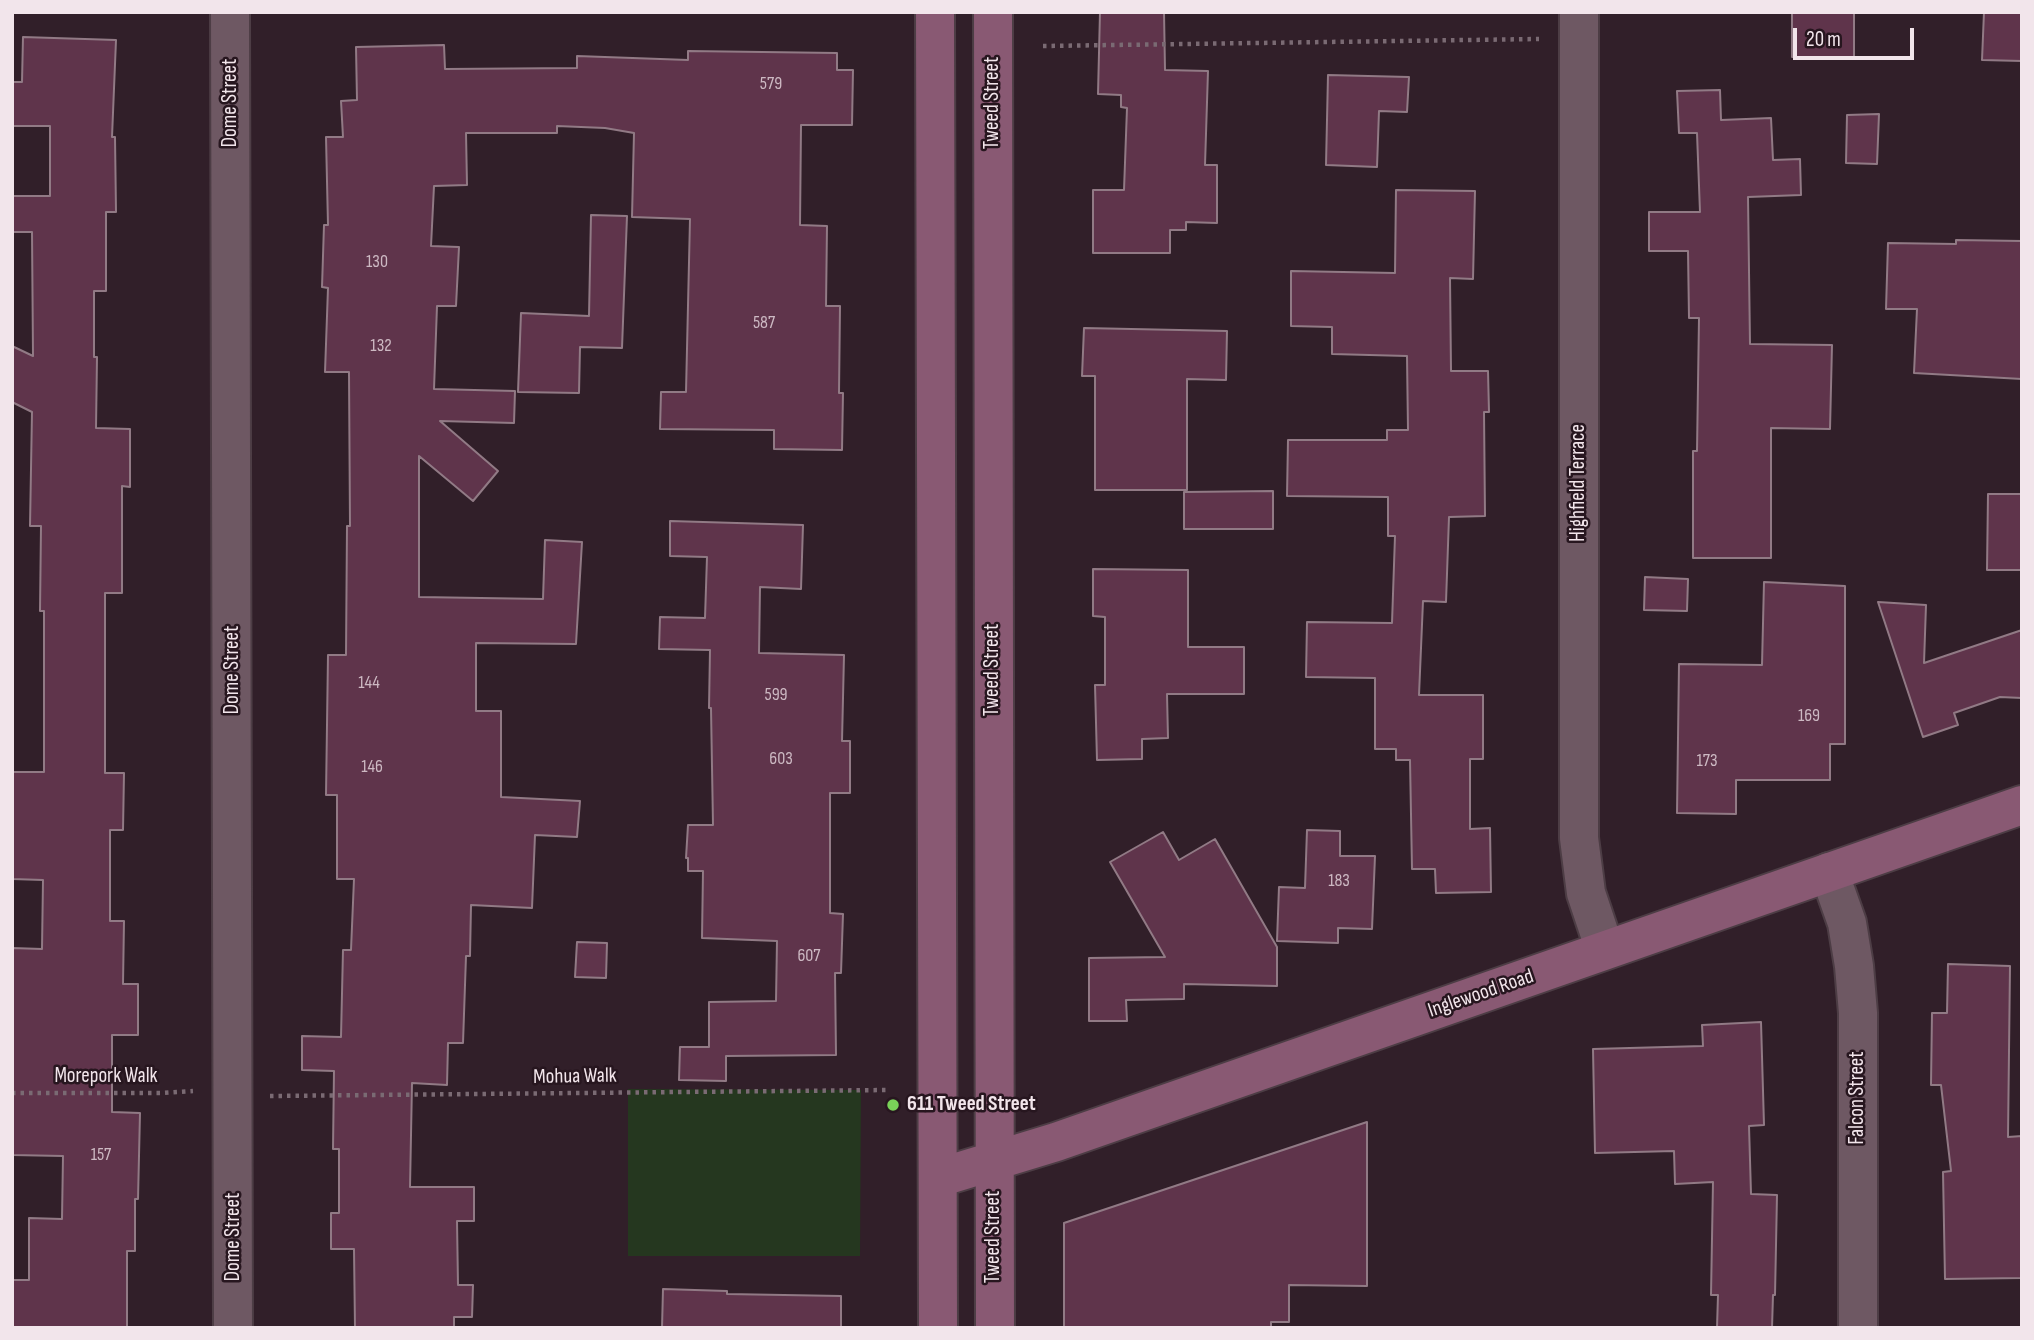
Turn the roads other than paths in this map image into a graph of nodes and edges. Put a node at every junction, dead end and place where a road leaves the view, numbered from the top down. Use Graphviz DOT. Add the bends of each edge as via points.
graph roads {
  1 [pos="230,12"];
  2 [pos="935,12"];
  3 [pos="993,12"];
  4 [pos="1579,12"];
  5 [pos="2022,805"];
  6 [pos="1829,872"];
  7 [pos="1605,950"];
  8 [pos="994,1163"];
  9 [pos="938,1178"];
  10 [pos="233,1328"];
  11 [pos="938,1328"];
  12 [pos="995,1328"];
  13 [pos="1858,1328"];
  1 -- 10 [label="street, Dome Street"];
  2 -- 9 [label="main road"];
  3 -- 8 [label="main road, Tweed Street"];
  4 -- 7 [label="street, Highfield Terrace" via="1579,838 1586,893"];
  5 -- 6 [label="main road, Inglewood Road"];
  6 -- 7 [label="main road, Inglewood Road"];
  6 -- 13 [label="street, Falcon Street" via="1847,923 1858,1013"];
  7 -- 8 [label="main road, Inglewood Road"];
  8 -- 9 [label="main road, Inglewood Road"];
  8 -- 12 [label="main road, Tweed Street"];
  9 -- 11 [label="main road"];
}
